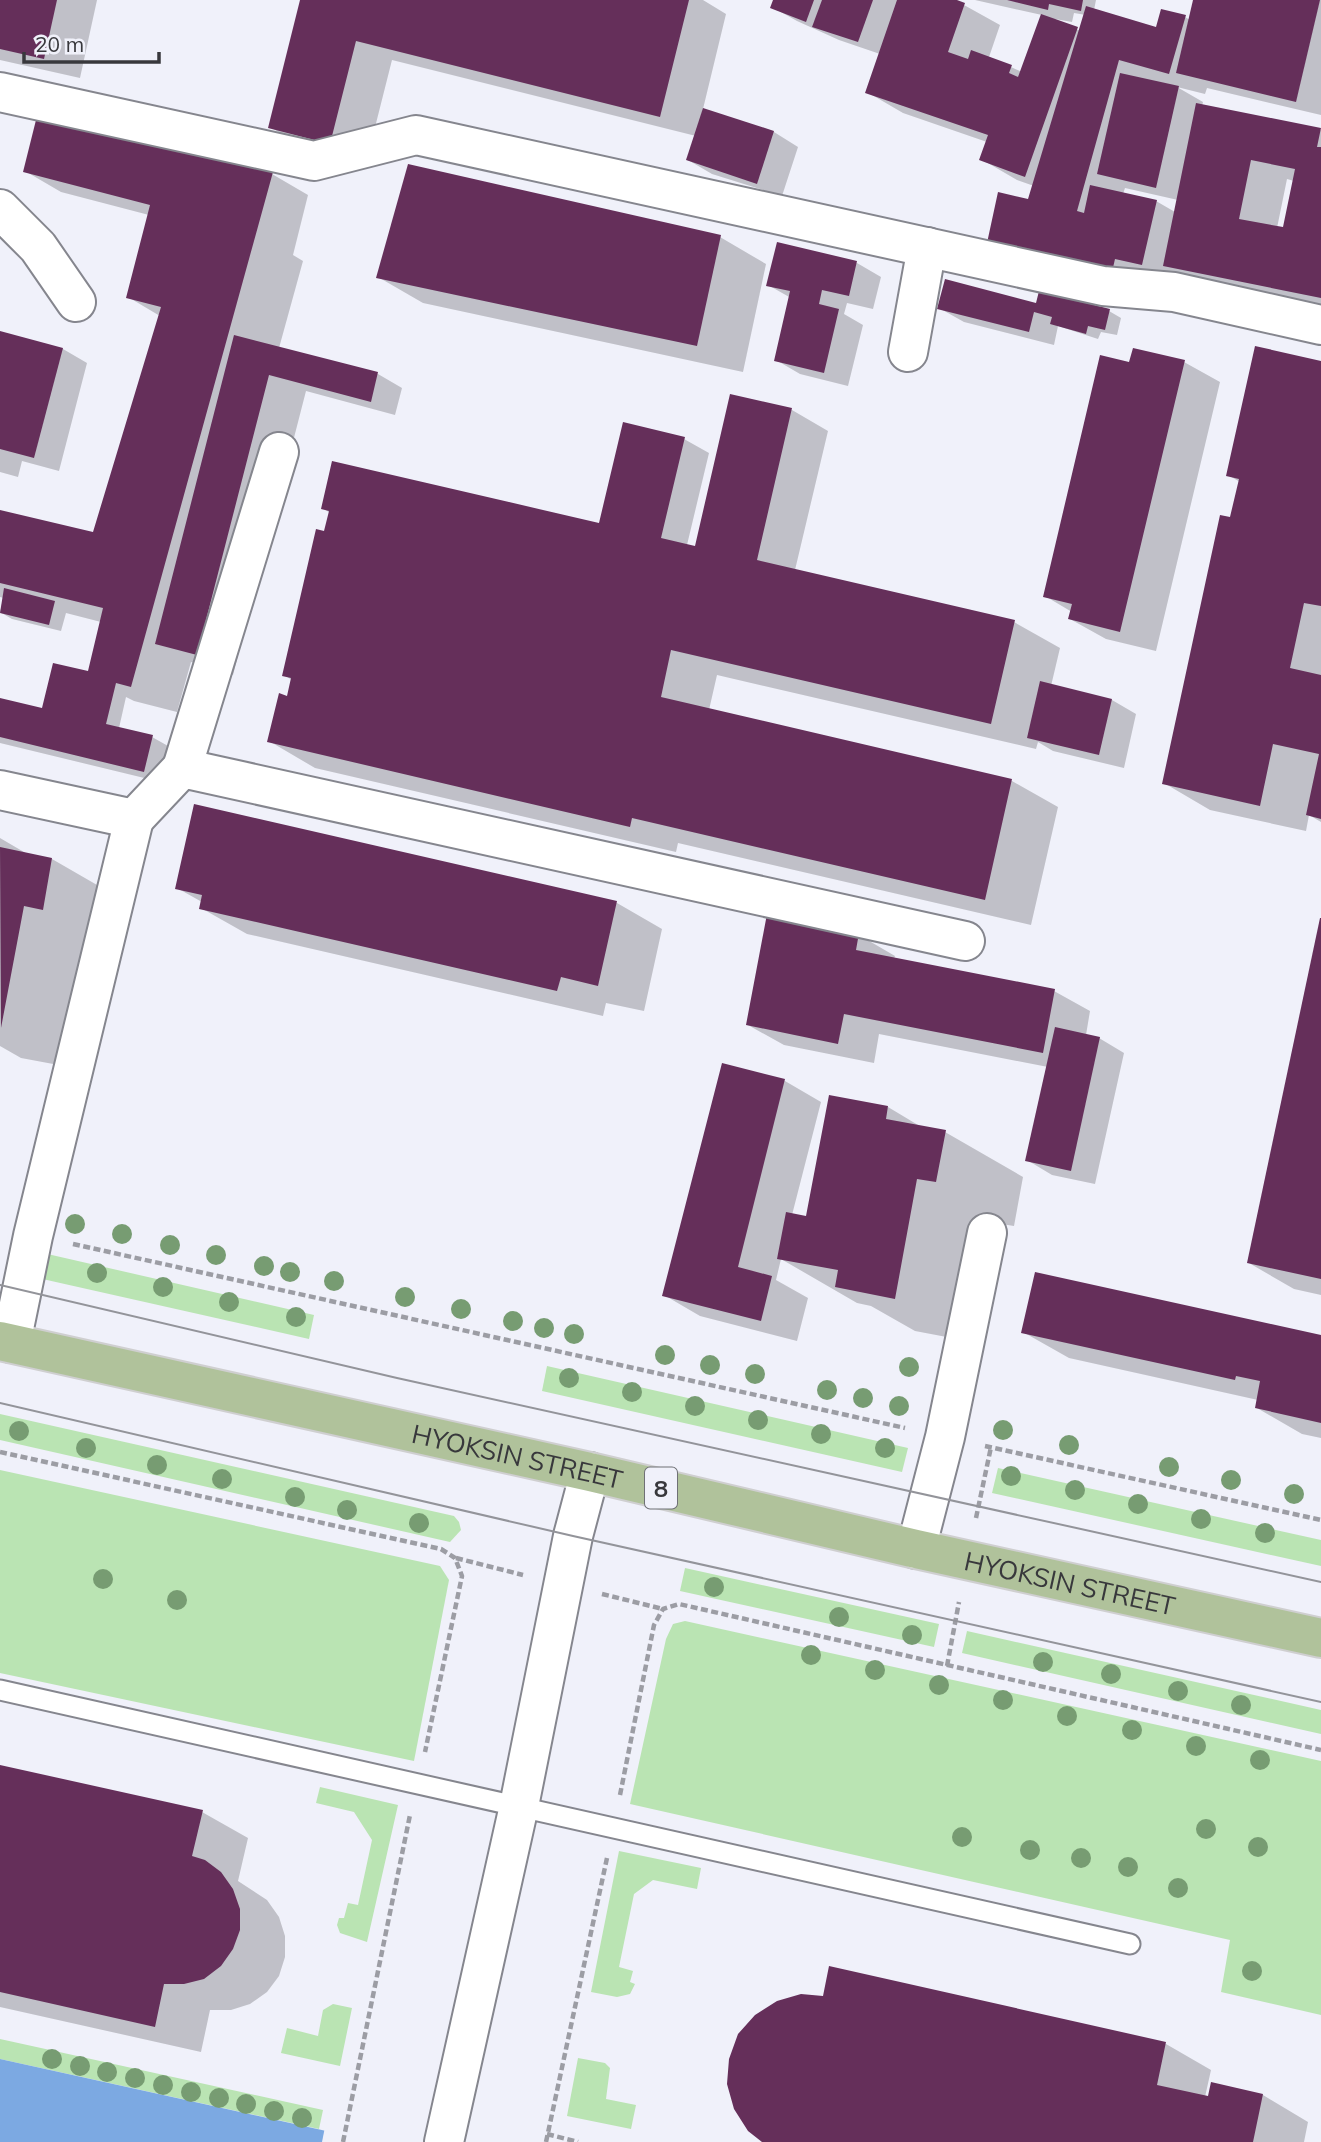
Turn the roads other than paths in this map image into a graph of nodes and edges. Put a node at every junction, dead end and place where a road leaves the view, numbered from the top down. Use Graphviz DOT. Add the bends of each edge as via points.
graph roads {
  1 [pos="0,93"];
  2 [pos="0,209"];
  3 [pos="927,247"];
  4 [pos="76,302"];
  5 [pos="1321,325"];
  6 [pos="908,352"];
  7 [pos="279,452"];
  8 [pos="182,768"];
  9 [pos="0,790"];
  10 [pos="134,819"];
  11 [pos="965,941"];
  12 [pos="986,1233"];
  13 [pos="5,1342"];
  14 [pos="590,1472"];
  15 [pos="916,1549"];
  16 [pos="1321,1638"];
  17 [pos="0,1689"];
  18 [pos="519,1806"];
  19 [pos="1130,1944"];
  20 [pos="444,2142"];
  1 -- 3 [label="street" via="314,161 416,135"];
  2 -- 4 [label="street" via="38,247"];
  3 -- 5 [label="street" via="1103,286 1174,292"];
  3 -- 6 [label="street"];
  7 -- 8 [label="street"];
  8 -- 10 [label="street"];
  8 -- 11 [label="street"];
  9 -- 10 [label="street"];
  10 -- 13 [label="street"];
  12 -- 15 [label="street" via="945,1437"];
  13 -- 14 [label="main road, HYOKSIN STREET / 8"];
  14 -- 15 [label="main road, HYOKSIN STREET / 8"];
  14 -- 18 [label="street"];
  15 -- 16 [label="main road, HYOKSIN STREET / 8"];
  17 -- 18 [label="lane"];
  18 -- 19 [label="lane"];
  18 -- 20 [label="street"];
}
